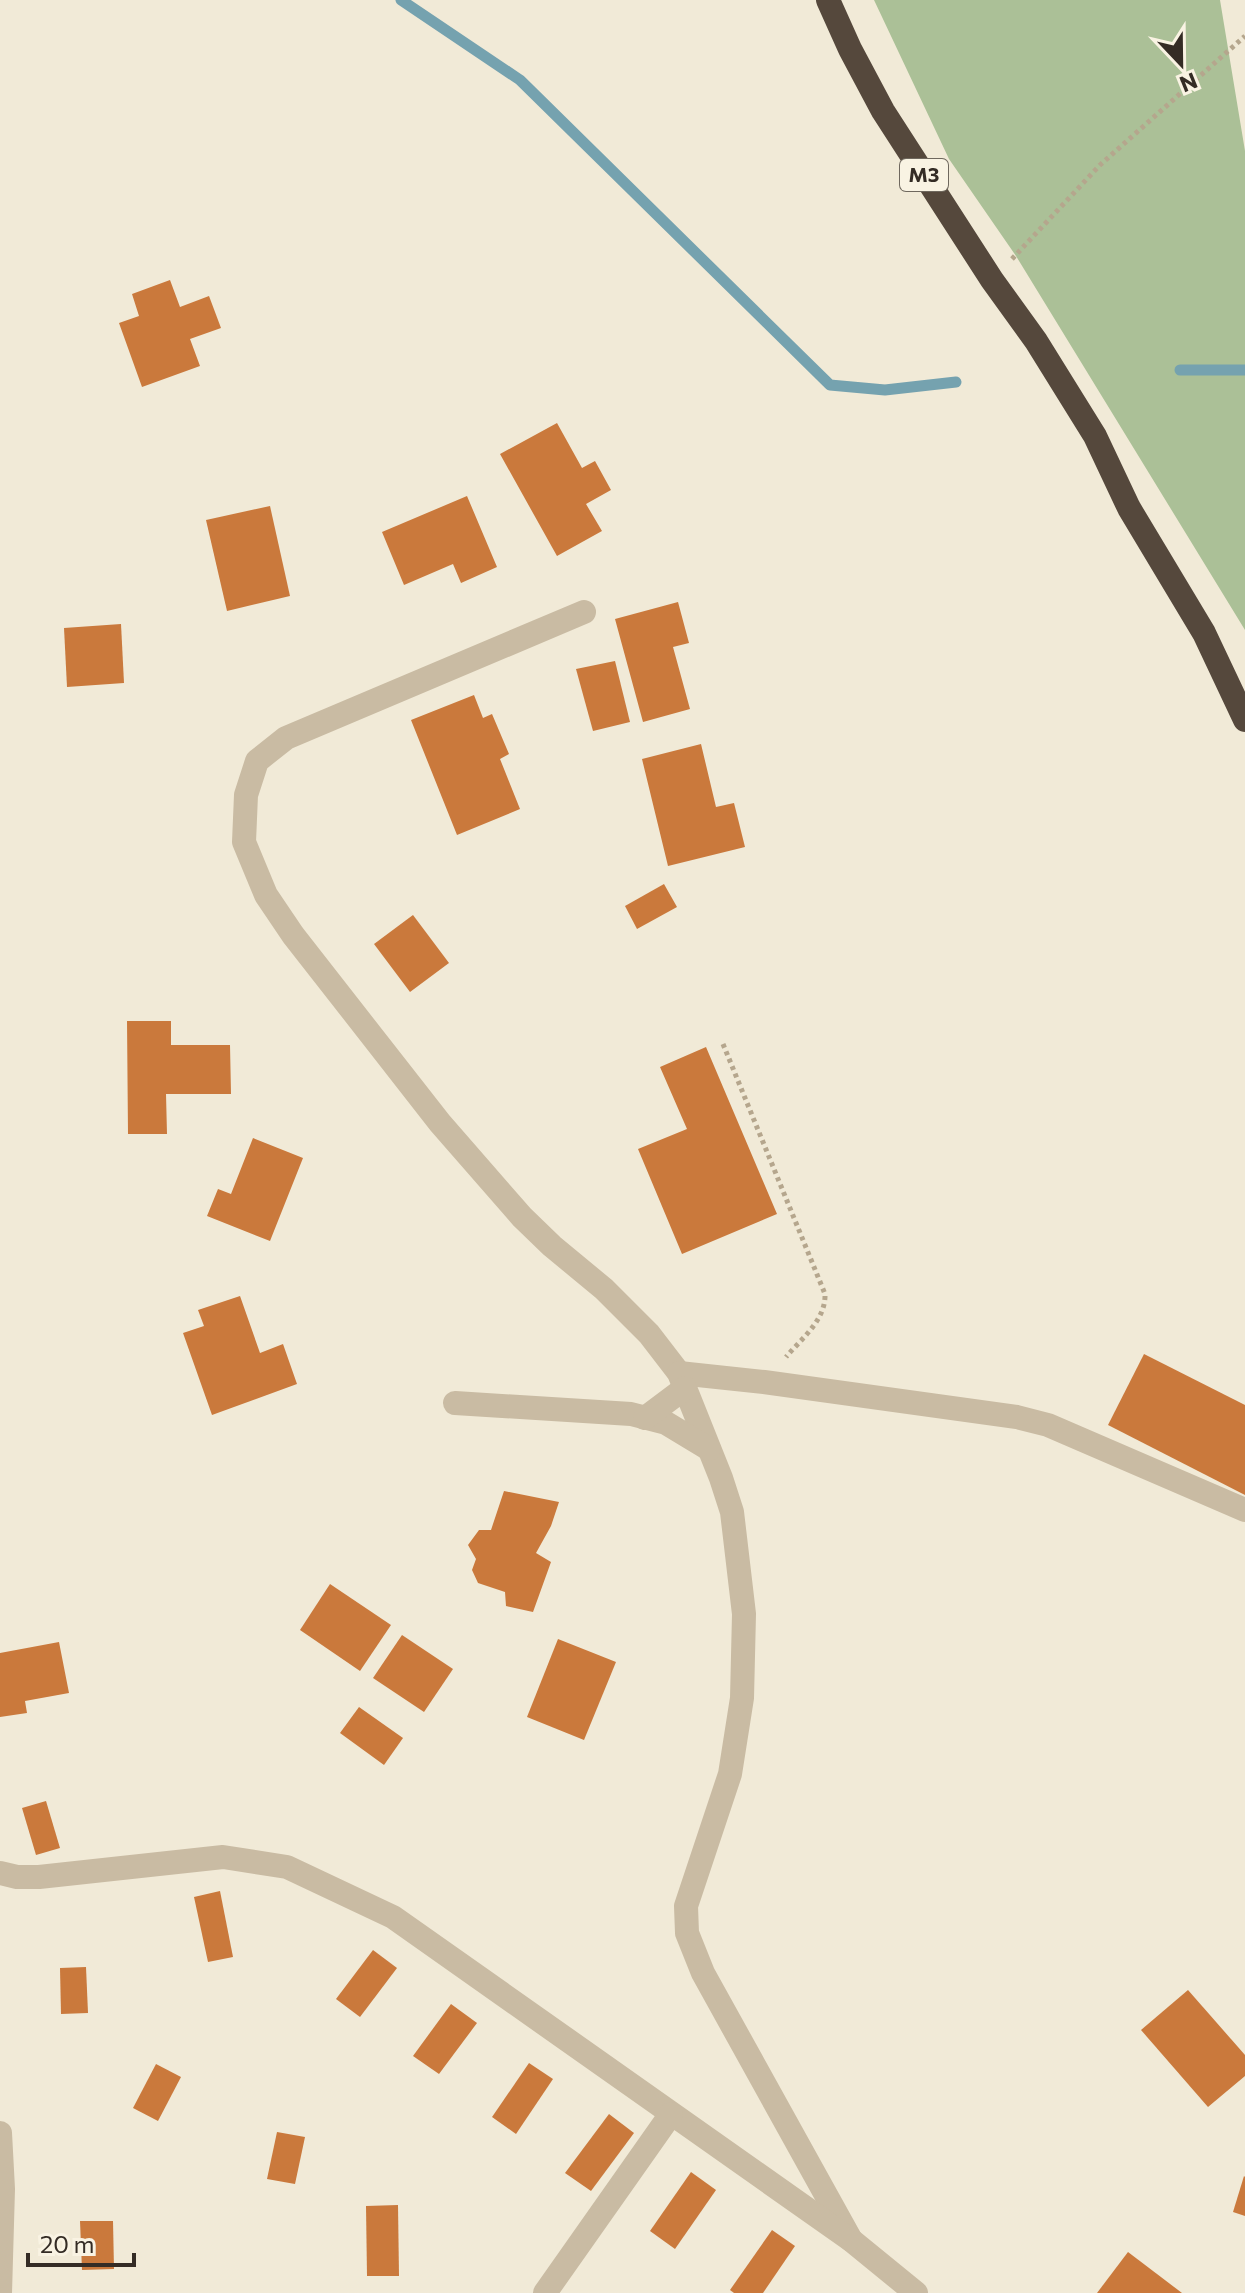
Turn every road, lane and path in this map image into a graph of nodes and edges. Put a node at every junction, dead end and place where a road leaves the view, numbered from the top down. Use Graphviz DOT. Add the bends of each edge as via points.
graph roads {
  1 [pos="828,0"];
  2 [pos="1245,36"];
  3 [pos="992,280"];
  4 [pos="584,612"];
  5 [pos="1245,720"];
  6 [pos="723,1044"];
  7 [pos="682,1381"];
  8 [pos="764,1382"];
  9 [pos="455,1403"];
  10 [pos="645,1418"];
  11 [pos="709,1449"];
  12 [pos="1245,1510"];
  13 [pos="0,1873"];
  14 [pos="671,2114"];
  15 [pos="0,2133"];
  16 [pos="851,2240"];
  17 [pos="0,2293"];
  18 [pos="545,2293"];
  19 [pos="916,2293"];
  1 -- 3 [label="highway, M3" via="883,111"];
  2 -- 3 [label="path" via="1100,165"];
  3 -- 5 [label="highway, M3" via="1095,436 1129,508 1204,633"];
  4 -- 7 [label="street" via="286,738 257,761 246,795 244,842 266,895 293,935 440,1123 522,1217 649,1334"];
  6 -- 8 [label="path" via="825,1294 822,1315"];
  7 -- 8 [label="street"];
  7 -- 10 [label="street"];
  7 -- 11 [label="street"];
  8 -- 12 [label="street" via="1048,1425"];
  9 -- 10 [label="street"];
  10 -- 11 [label="street" via="666,1423"];
  11 -- 16 [label="street" via="732,1512 744,1614 742,1698 730,1774 684,1917 703,1973"];
  13 -- 14 [label="street" via="39,1877 223,1857 287,1867 393,1917"];
  14 -- 16 [label="street"];
  14 -- 18 [label="street"];
  15 -- 17 [label="street"];
  16 -- 19 [label="street"];
}
